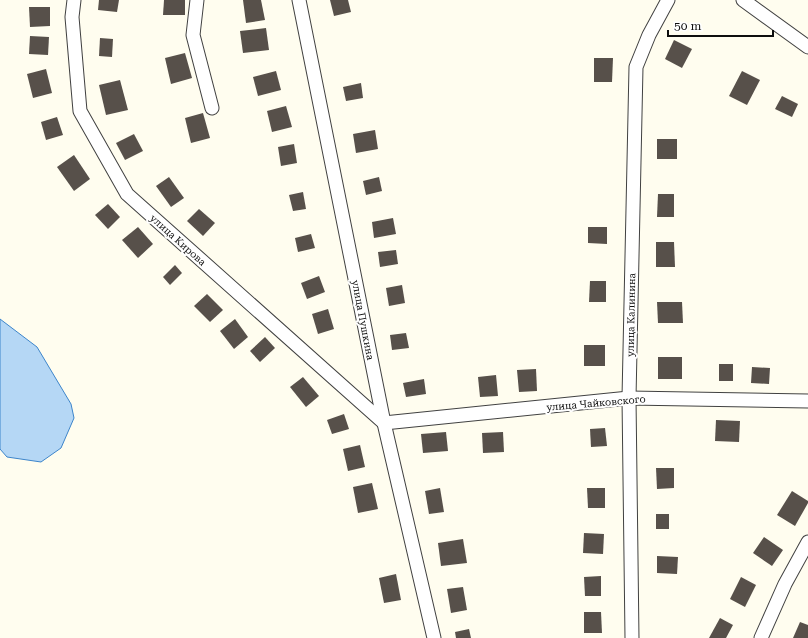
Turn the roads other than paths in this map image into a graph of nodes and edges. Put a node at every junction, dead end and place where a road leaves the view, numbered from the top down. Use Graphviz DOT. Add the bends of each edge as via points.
graph roads {
  1 [pos="74,0"];
  2 [pos="197,0"];
  3 [pos="298,0"];
  4 [pos="668,0"];
  5 [pos="743,0"];
  6 [pos="808,47"];
  7 [pos="212,108"];
  8 [pos="629,398"];
  9 [pos="808,401"];
  10 [pos="384,423"];
  11 [pos="808,542"];
  12 [pos="433,638"];
  13 [pos="632,638"];
  14 [pos="761,638"];
  1 -- 10 [label="street, улица Кирова" via="72,17 80,111 127,194"];
  2 -- 7 [label="street" via="193,35"];
  3 -- 10 [label="street, улица Пушкина"];
  4 -- 8 [label="street, улица Калинина" via="649,35 636,67"];
  5 -- 6 [label="street"];
  8 -- 9 [label="street, улица Чайковского"];
  8 -- 10 [label="street, улица Чайковского"];
  8 -- 13 [label="street, улица Калинина"];
  10 -- 12 [label="street, улица Пушкина"];
  11 -- 14 [label="street" via="785,584"];
}
